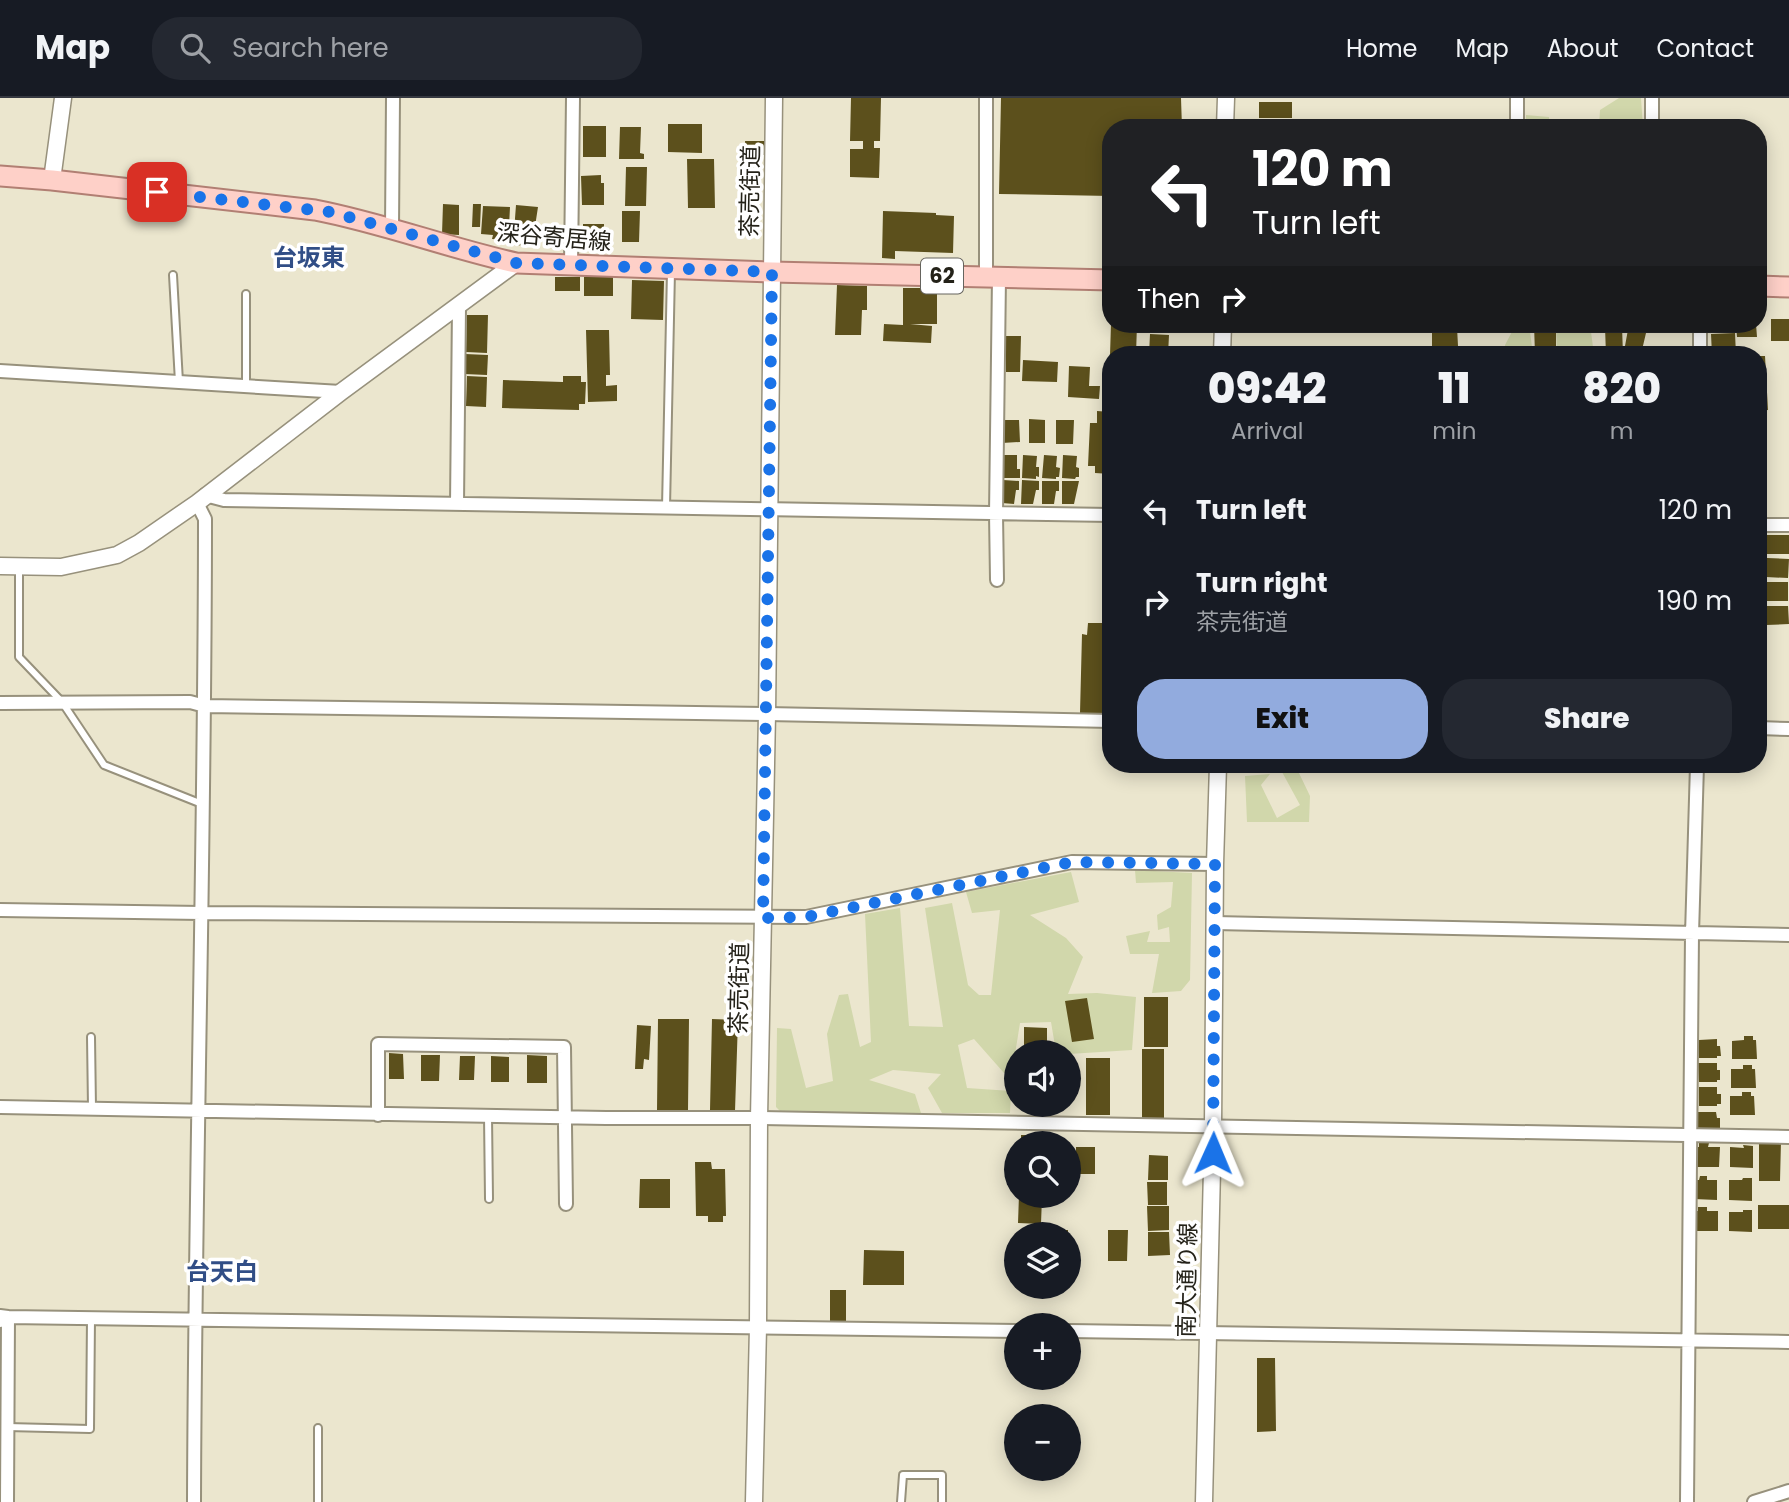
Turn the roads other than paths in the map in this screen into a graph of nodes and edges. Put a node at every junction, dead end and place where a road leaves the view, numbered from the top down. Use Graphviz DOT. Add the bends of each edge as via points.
graph roads {
  1 [pos="63,98"];
  2 [pos="393,98"];
  3 [pos="573,98"];
  4 [pos="774,98"];
  5 [pos="986,98"];
  6 [pos="1226,98"];
  7 [pos="1517,98"];
  8 [pos="1651,98"];
  9 [pos="1226,119"];
  10 [pos="1517,119"];
  11 [pos="1652,119"];
  12 [pos="0,176"];
  13 [pos="52,180"];
  14 [pos="391,228"];
  15 [pos="516,263"];
  16 [pos="571,265"];
  17 [pos="671,269"];
  18 [pos="772,272"];
  19 [pos="173,275"];
  20 [pos="992,277"];
  21 [pos="1102,280"];
  22 [pos="1767,286"];
  23 [pos="1789,287"];
  24 [pos="246,294"];
  25 [pos="458,307"];
  26 [pos="0,371"];
  27 [pos="179,382"];
  28 [pos="246,386"];
  29 [pos="341,392"];
  30 [pos="201,499"];
  31 [pos="457,504"];
  32 [pos="666,507"];
  33 [pos="770,509"];
  34 [pos="996,514"];
  35 [pos="1102,516"];
  36 [pos="1767,525"];
  37 [pos="1789,525"];
  38 [pos="0,566"];
  39 [pos="19,567"];
  40 [pos="997,580"];
  41 [pos="62,702"];
  42 [pos="0,703"];
  43 [pos="205,706"];
  44 [pos="767,714"];
  45 [pos="1102,722"];
  46 [pos="1767,729"];
  47 [pos="1789,729"];
  48 [pos="1218,773"];
  49 [pos="1697,773"];
  50 [pos="204,805"];
  51 [pos="1215,864"];
  52 [pos="0,910"];
  53 [pos="201,914"];
  54 [pos="763,918"];
  55 [pos="1215,923"];
  56 [pos="1692,934"];
  57 [pos="1789,935"];
  58 [pos="91,1037"];
  59 [pos="0,1107"];
  60 [pos="92,1110"];
  61 [pos="198,1112"];
  62 [pos="378,1115"];
  63 [pos="488,1116"];
  64 [pos="566,1118"];
  65 [pos="759,1118"];
  66 [pos="1213,1128"];
  67 [pos="1691,1135"];
  68 [pos="1789,1137"];
  69 [pos="489,1199"];
  70 [pos="566,1204"];
  71 [pos="3,1318"];
  72 [pos="91,1318"];
  73 [pos="194,1319"];
  74 [pos="758,1327"];
  75 [pos="1004,1331"];
  76 [pos="1081,1331"];
  77 [pos="1208,1332"];
  78 [pos="1687,1341"];
  79 [pos="1789,1342"];
  80 [pos="318,1428"];
  81 [pos="4,1429"];
  82 [pos="1789,1491"];
  83 [pos="6,1502"];
  84 [pos="194,1502"];
  85 [pos="318,1502"];
  86 [pos="754,1502"];
  87 [pos="901,1502"];
  88 [pos="942,1502"];
  89 [pos="1204,1502"];
  90 [pos="1687,1502"];
  91 [pos="1754,1502"];
  1 -- 13 [label="street"];
  2 -- 14 [label="street"];
  3 -- 16 [label="street"];
  4 -- 18 [label="street, 茶売街道"];
  5 -- 20 [label="street"];
  6 -- 9 [label="street"];
  7 -- 10 [label="street"];
  8 -- 11 [label="street"];
  12 -- 13 [label="main road, 深谷寄居線 / 62"];
  13 -- 14 [label="main road, 深谷寄居線 / 62" via="315,209"];
  14 -- 15 [label="main road, 深谷寄居線 / 62"];
  15 -- 16 [label="main road, 深谷寄居線 / 62"];
  15 -- 25 [label="street"];
  16 -- 17 [label="main road, 深谷寄居線 / 62"];
  17 -- 18 [label="main road, 深谷寄居線 / 62"];
  17 -- 32 [label="lane"];
  18 -- 20 [label="main road, 深谷寄居線 / 62"];
  18 -- 33 [label="street, 茶売街道"];
  19 -- 27 [label="lane"];
  20 -- 21 [label="main road, 深谷寄居線 / 62"];
  20 -- 34 [label="street"];
  22 -- 23 [label="main road"];
  24 -- 28 [label="lane"];
  25 -- 29 [label="street"];
  25 -- 31 [label="street"];
  26 -- 27 [label="street"];
  27 -- 28 [label="street"];
  28 -- 29 [label="street"];
  29 -- 30 [label="street"];
  30 -- 31 [label="street"];
  30 -- 39 [label="street" via="117,555 61,568"];
  30 -- 43 [label="street" via="205,519"];
  31 -- 32 [label="street"];
  32 -- 33 [label="street"];
  33 -- 34 [label="street"];
  33 -- 44 [label="street, 茶売街道"];
  34 -- 35 [label="street"];
  34 -- 40 [label="street"];
  36 -- 37 [label="street"];
  38 -- 39 [label="street"];
  39 -- 41 [label="lane" via="19,657"];
  41 -- 42 [label="street"];
  41 -- 43 [label="street" via="190,702"];
  41 -- 50 [label="lane" via="104,765"];
  43 -- 44 [label="street"];
  43 -- 50 [label="street"];
  44 -- 45 [label="street"];
  44 -- 54 [label="street, 茶売街道"];
  46 -- 47 [label="street"];
  48 -- 51 [label="street, 南大通り線"];
  49 -- 56 [label="street"];
  50 -- 53 [label="street"];
  51 -- 54 [label="street" via="1072,862 806,917"];
  51 -- 55 [label="street, 南大通り線"];
  52 -- 53 [label="street"];
  53 -- 54 [label="street"];
  53 -- 61 [label="street"];
  54 -- 65 [label="street, 茶売街道"];
  55 -- 56 [label="street"];
  55 -- 66 [label="street, 南大通り線"];
  56 -- 57 [label="street"];
  56 -- 67 [label="street"];
  58 -- 60 [label="lane"];
  59 -- 60 [label="street"];
  60 -- 61 [label="street"];
  61 -- 62 [label="street"];
  61 -- 73 [label="street"];
  62 -- 63 [label="street"];
  62 -- 64 [label="street" via="378,1044 564,1047"];
  63 -- 64 [label="street"];
  63 -- 69 [label="lane"];
  64 -- 65 [label="street"];
  64 -- 70 [label="street"];
  65 -- 66 [label="street"];
  65 -- 74 [label="street, 茶売街道"];
  66 -- 67 [label="street"];
  66 -- 77 [label="street, 南大通り線"];
  67 -- 68 [label="street"];
  67 -- 78 [label="street"];
  71 -- 72 [label="street"];
  71 -- 81 [label="street"];
  72 -- 73 [label="street"];
  72 -- 81 [label="lane" via="90,1429"];
  73 -- 74 [label="street"];
  73 -- 84 [label="street"];
  74 -- 75 [label="street"];
  74 -- 86 [label="street, 茶売街道"];
  76 -- 77 [label="street"];
  77 -- 78 [label="street"];
  77 -- 89 [label="street, 南大通り線"];
  78 -- 79 [label="street"];
  78 -- 90 [label="street"];
  80 -- 85 [label="lane"];
  81 -- 83 [label="street"];
  82 -- 91 [label="street"];
  87 -- 88 [label="lane" via="903,1475 942,1475"];
}
